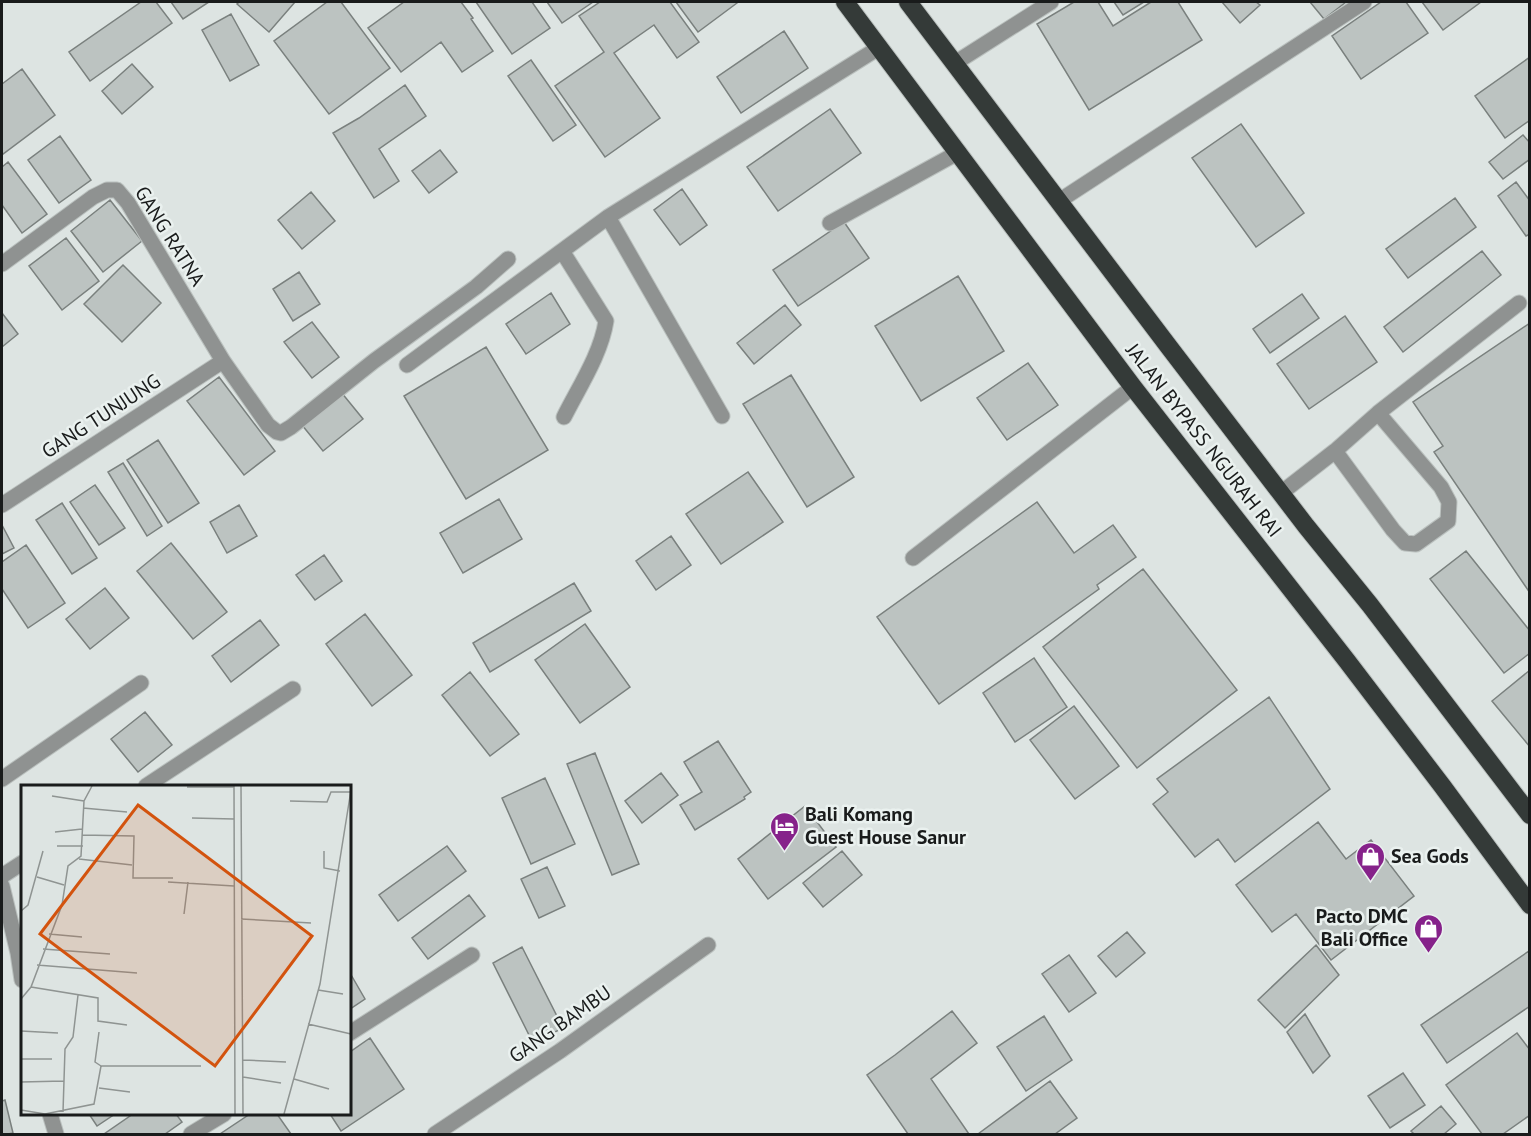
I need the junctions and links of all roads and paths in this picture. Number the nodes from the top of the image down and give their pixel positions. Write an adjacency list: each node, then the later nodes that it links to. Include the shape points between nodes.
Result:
1 (845, 2): 5 (highway, JALAN BYPASS NGURAH RAI)
2 (908, 2): 6 (highway, JALAN BYPASS NGURAH RAI)
3 (1051, 2): 6 (street)
4 (1364, 2): 8 (street)
5 (880, 47): 7 (highway, JALAN BYPASS NGURAH RAI); 9 (street)
6 (955, 63): 8 (highway, JALAN BYPASS NGURAH RAI)
7 (959, 152): 10 (street); 17 (highway, JALAN BYPASS NGURAH RAI)
8 (1059, 201): 22 (highway, JALAN BYPASS NGURAH RAI)
9 (608, 217): 11 (street); 19 (street)
10 (830, 224)
11 (562, 251): 16 (street); 20 (street, via 606,321 598,351)
12 (508, 259): 15 (street, via 281,433 268,425)
13 (2, 264): 15 (street, GANG RATNA, via 93,197 117,190)
14 (1519, 303): 18 (street)
15 (223, 361): 23 (street, GANG TUNJUNG)
16 (407, 365)
17 (1133, 387): 24 (street); 33 (highway, JALAN BYPASS NGURAH RAI, via 1347,661)
18 (1378, 413): 21 (street); 21 (street, via 1442,486 1449,502 1448,521 1416,544 1405,543)
19 (722, 416)
20 (564, 417)
21 (1335, 451): 22 (street)
22 (1281, 493): 29 (highway, JALAN BYPASS NGURAH RAI)
23 (2, 505)
24 (913, 558)
25 (141, 683): 27 (street)
26 (293, 689): 28 (street)
27 (2, 779)
28 (148, 785)
29 (1530, 815)
30 (21, 864): 31 (street)
31 (2, 876)
32 (2, 886): 36 (street)
33 (1530, 905)
34 (708, 945): 42 (street, GANG BAMBU)
35 (472, 955): 37 (street)
36 (21, 973)
37 (351, 1032)
38 (51, 1115): 40 (street)
39 (221, 1115): 41 (street)
40 (56, 1134)
41 (191, 1134)
42 (435, 1134)

